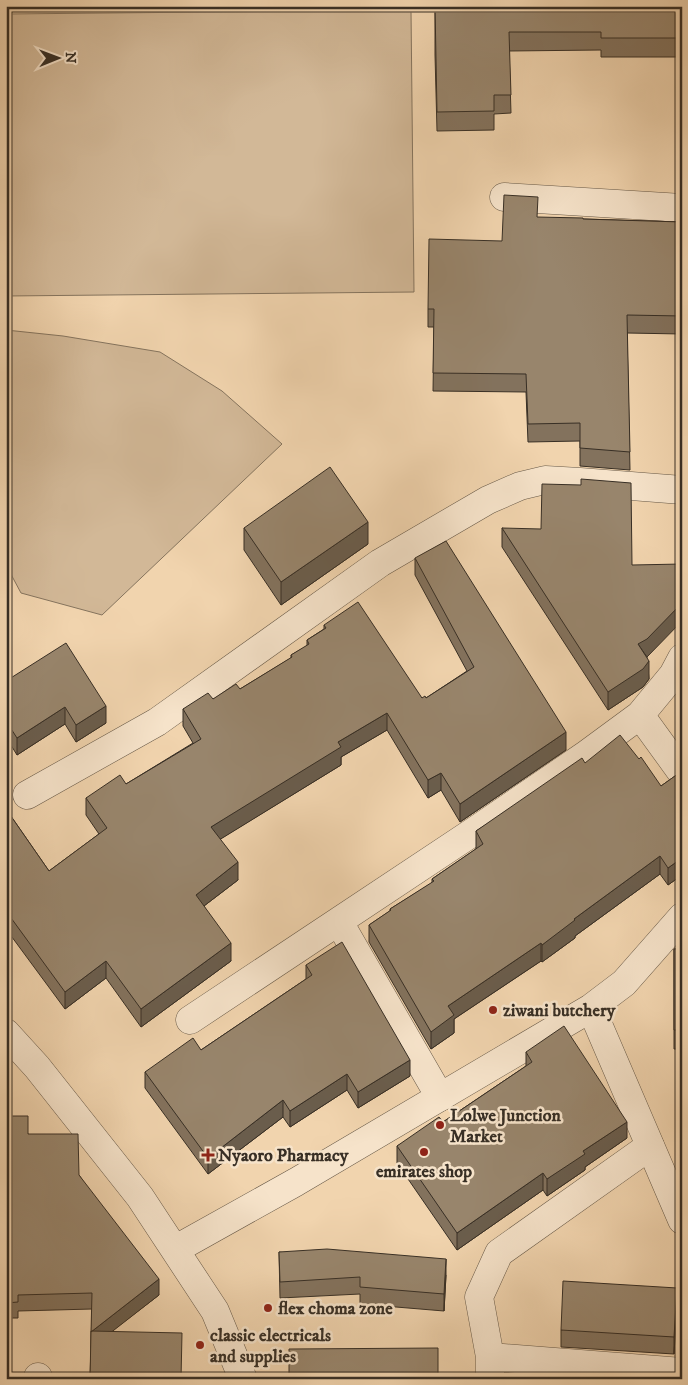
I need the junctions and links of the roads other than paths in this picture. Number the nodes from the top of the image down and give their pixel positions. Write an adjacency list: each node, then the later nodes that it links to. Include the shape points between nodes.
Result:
1 (504, 197): 2 (street)
2 (682, 208)
3 (682, 490): 7 (street, via 545,480 520,486 488,500 380,563 157,722)
4 (682, 658): 5 (street, via 673,675)
5 (640, 714): 6 (street); 9 (street, via 587,754)
6 (682, 774)
7 (27, 796)
8 (682, 917): 10 (street, via 624,983)
9 (339, 922): 11 (street); 13 (street)
10 (591, 1008): 13 (street); 14 (street)
11 (190, 1020)
12 (6, 1033): 16 (street, via 140,1197)
13 (440, 1097): 16 (street)
14 (650, 1146): 15 (street); 17 (street, via 499,1253 479,1297)
15 (682, 1220)
16 (176, 1250): 19 (street, via 215,1311)
17 (490, 1368): 18 (street)
18 (682, 1372)
19 (243, 1379)

